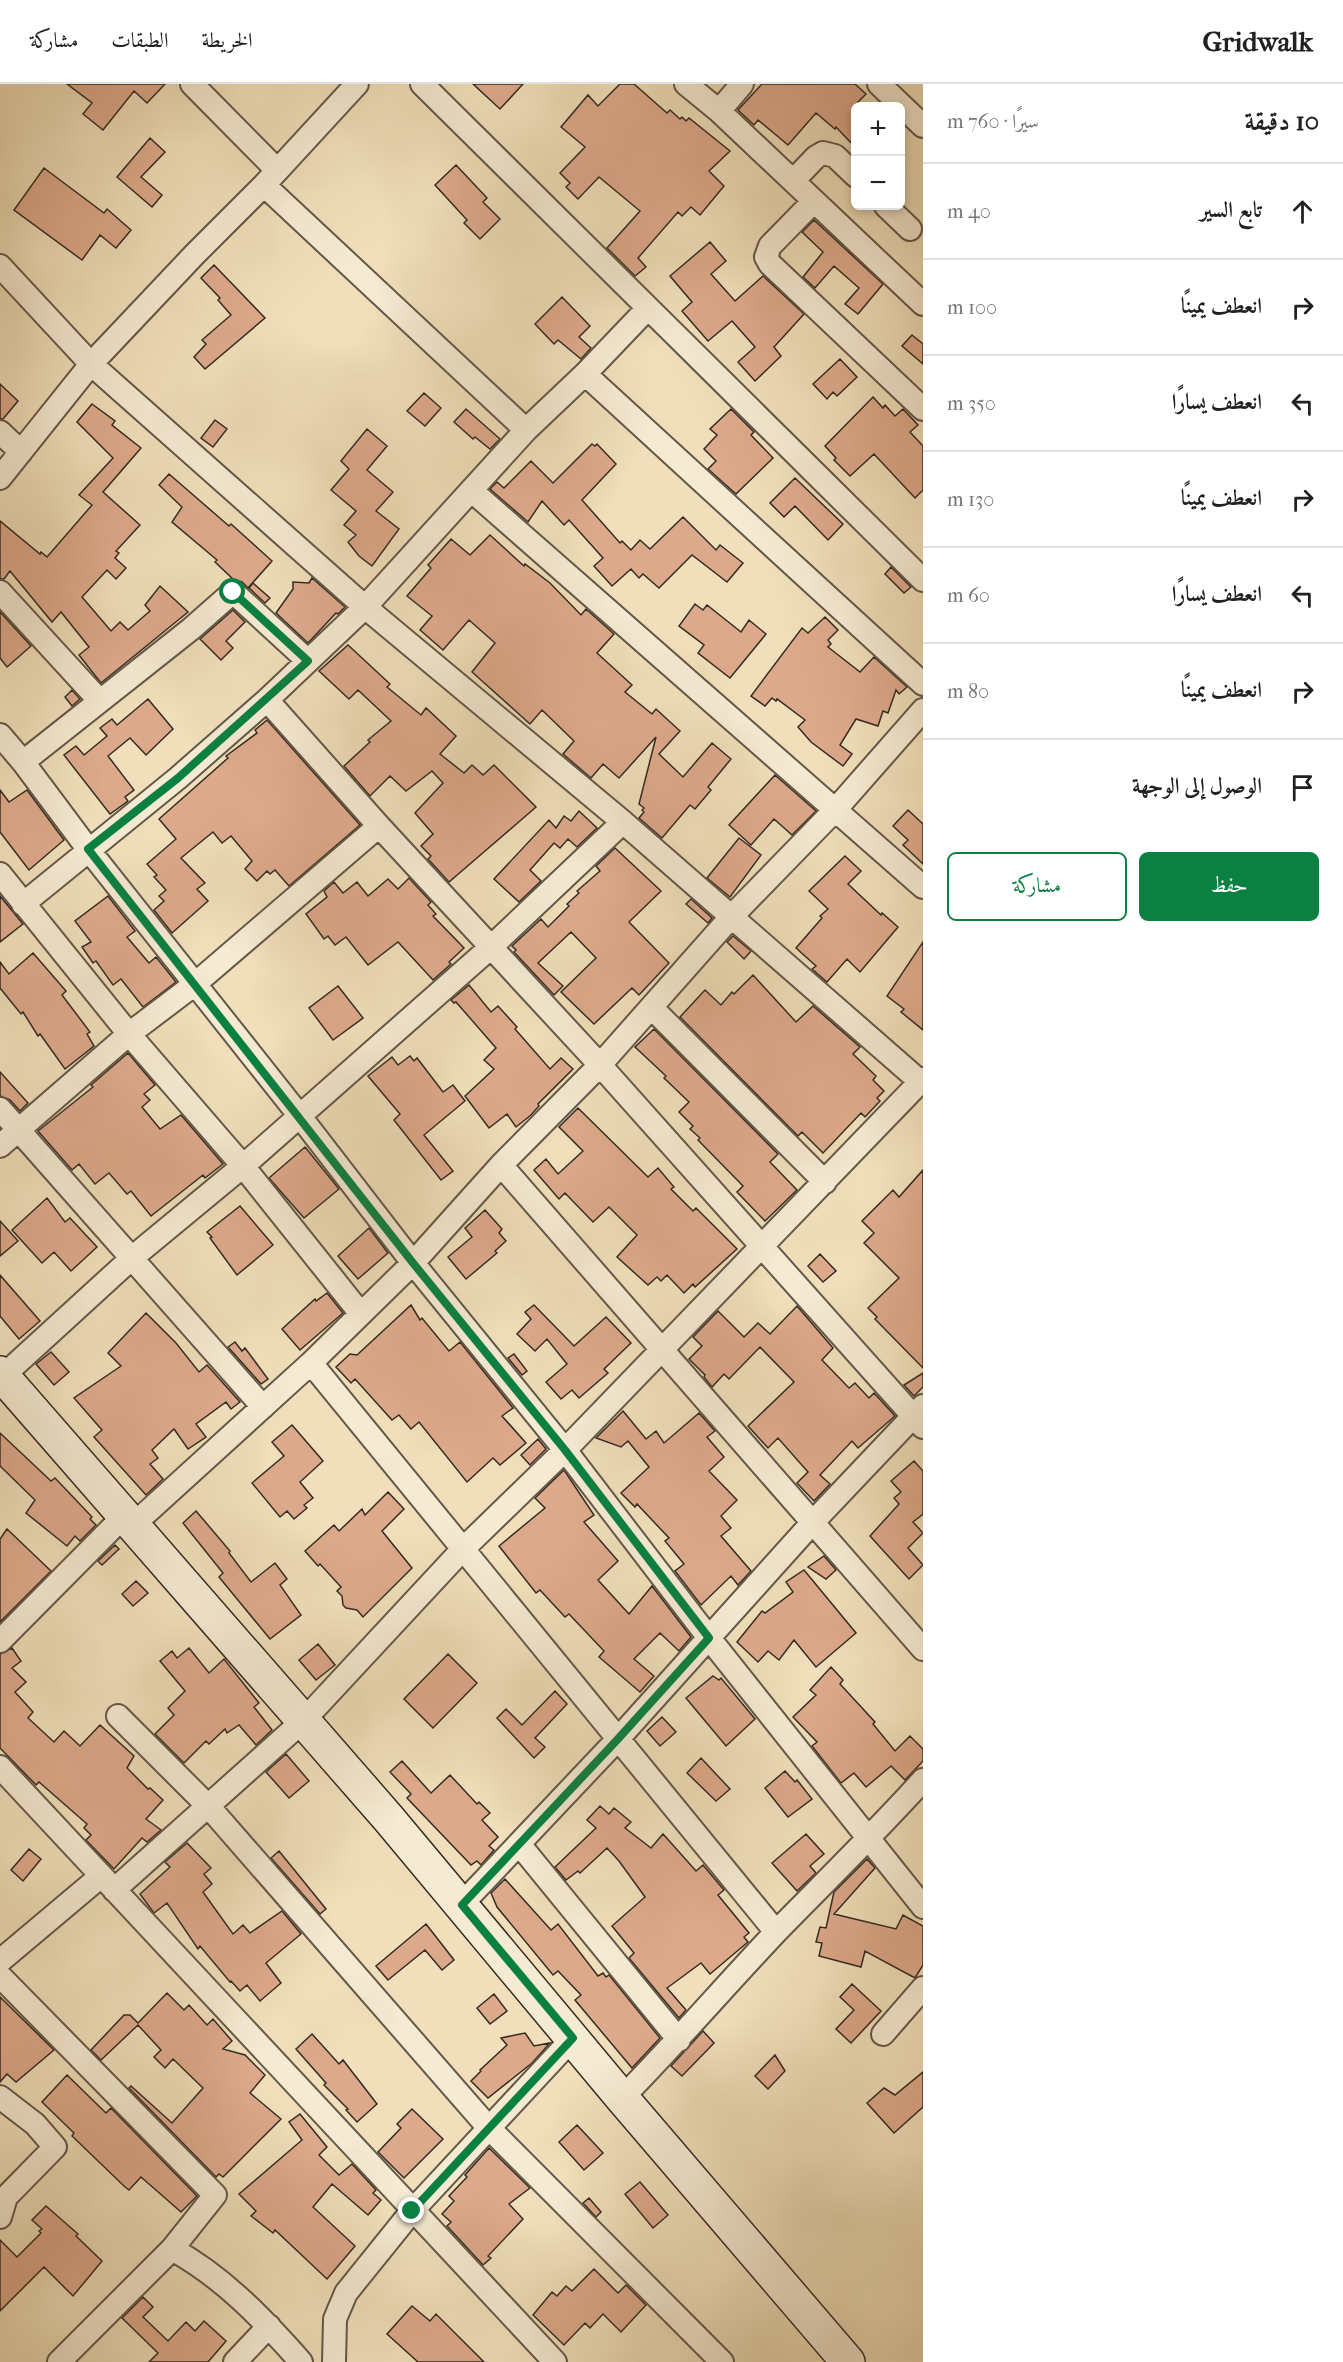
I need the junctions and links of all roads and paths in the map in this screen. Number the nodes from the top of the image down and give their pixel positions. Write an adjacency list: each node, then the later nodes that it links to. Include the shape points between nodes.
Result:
1 (192, 84): 10 (street)
2 (357, 84): 10 (street)
3 (422, 84): 17 (street)
4 (686, 84): 7 (street)
5 (742, 84): 7 (street)
6 (879, 84): 8 (street)
7 (718, 111): 11 (street)
8 (923, 126)
9 (851, 172): 11 (street, via 832,154 823,153)
10 (271, 177): 18 (street); 21 (street)
11 (793, 181): 12 (street)
12 (814, 201): 16 (street); 20 (street, via 770,246 766,257)
13 (890, 210): 14 (street)
14 (910, 229)
15 (0, 266): 18 (street)
16 (923, 304)
17 (648, 308): 19 (street); 26 (street)
18 (92, 364): 23 (street); 28 (street)
19 (585, 374): 21 (street); 30 (street)
20 (923, 409)
21 (526, 430): 25 (street)
22 (0, 432): 23 (street)
23 (21, 452): 24 (street)
24 (0, 478)
25 (472, 491): 28 (street); 36 (street)
26 (923, 580)
27 (0, 592): 31 (street)
28 (365, 607): 29 (street); 37 (street)
29 (308, 661): 31 (street, via 233,592); 32 (street)
30 (923, 684)
31 (99, 700): 35 (street)
32 (267, 700): 38 (street); 39 (street, via 178,778)
33 (923, 710): 36 (street)
34 (0, 735): 35 (street)
35 (23, 762): 39 (street)
36 (836, 808): 41 (street); 43 (street)
37 (622, 822): 43 (street); 44 (street)
38 (379, 826): 44 (street); 45 (street)
39 (88, 849): 42 (street); 45 (street)
40 (0, 874): 42 (street)
41 (923, 887)
42 (23, 904): 47 (street)
43 (731, 917): 46 (street); 49 (street)
44 (490, 948): 48 (street); 51 (street)
45 (195, 984): 47 (street); 51 (street)
46 (652, 1008): 48 (street); 56 (street)
47 (129, 1034): 52 (street); 55 (street)
48 (600, 1065): 54 (street); 57 (street)
49 (922, 1081): 56 (street)
50 (0, 1108): 52 (street)
51 (299, 1115): 55 (street); 59 (street)
52 (18, 1129): 53 (street); 58 (street)
53 (0, 1146)
54 (501, 1165): 59 (street); 61 (street)
55 (243, 1166): 58 (street); 60 (street)
56 (825, 1182): 57 (street)
57 (763, 1247): 61 (street); 65 (street)
58 (133, 1257): 63 (street); 64 (street)
59 (413, 1263): 60 (street); 66 (street)
60 (361, 1314): 62 (street)
61 (662, 1349): 66 (street); 68 (street)
62 (311, 1363): 64 (street); 69 (street)
63 (1, 1375): 67 (street)
64 (263, 1407): 67 (street)
65 (920, 1416): 68 (street)
66 (565, 1450): 69 (street); 70 (street)
67 (129, 1520): 71 (street); 74 (street)
68 (813, 1522): 70 (street); 72 (street)
69 (462, 1550): 74 (street); 75 (street)
70 (709, 1638): 75 (street); 79 (street)
71 (0, 1641)
72 (923, 1649)
73 (118, 1716): 78 (street)
74 (304, 1720): 78 (street); 82 (street)
75 (617, 1740): 80 (street); 84 (street)
76 (0, 1767): 81 (street)
77 (923, 1780): 79 (street)
78 (209, 1807): 81 (street); 93 (street)
79 (869, 1838): 83 (street); 84 (street)
80 (519, 1844): 82 (street); 90 (street)
81 (108, 1883): 85 (street); 94 (street)
82 (462, 1905): 89 (street)
83 (923, 1907)
84 (776, 1932): 90 (street)
85 (0, 1961)
86 (0, 1976): 96 (street, via 215,2195)
87 (923, 1988): 88 (street)
88 (884, 2034)
89 (573, 2038): 92 (street); 93 (street)
90 (679, 2040): 92 (street)
91 (0, 2097): 95 (street, via 34,2124 54,2147 6,2197)
92 (622, 2098): 104 (street)
93 (488, 2127): 94 (street); 103 (street)
94 (412, 2211): 101 (street, via 346,2293 335,2319); 102 (street)
95 (0, 2217)
96 (172, 2249): 97 (street, via 220,2280); 98 (street)
97 (269, 2326): 99 (street); 100 (street)
98 (59, 2362)
99 (235, 2362)
100 (301, 2362)
101 (334, 2362)
102 (555, 2362)
103 (722, 2362)
104 (848, 2362)

